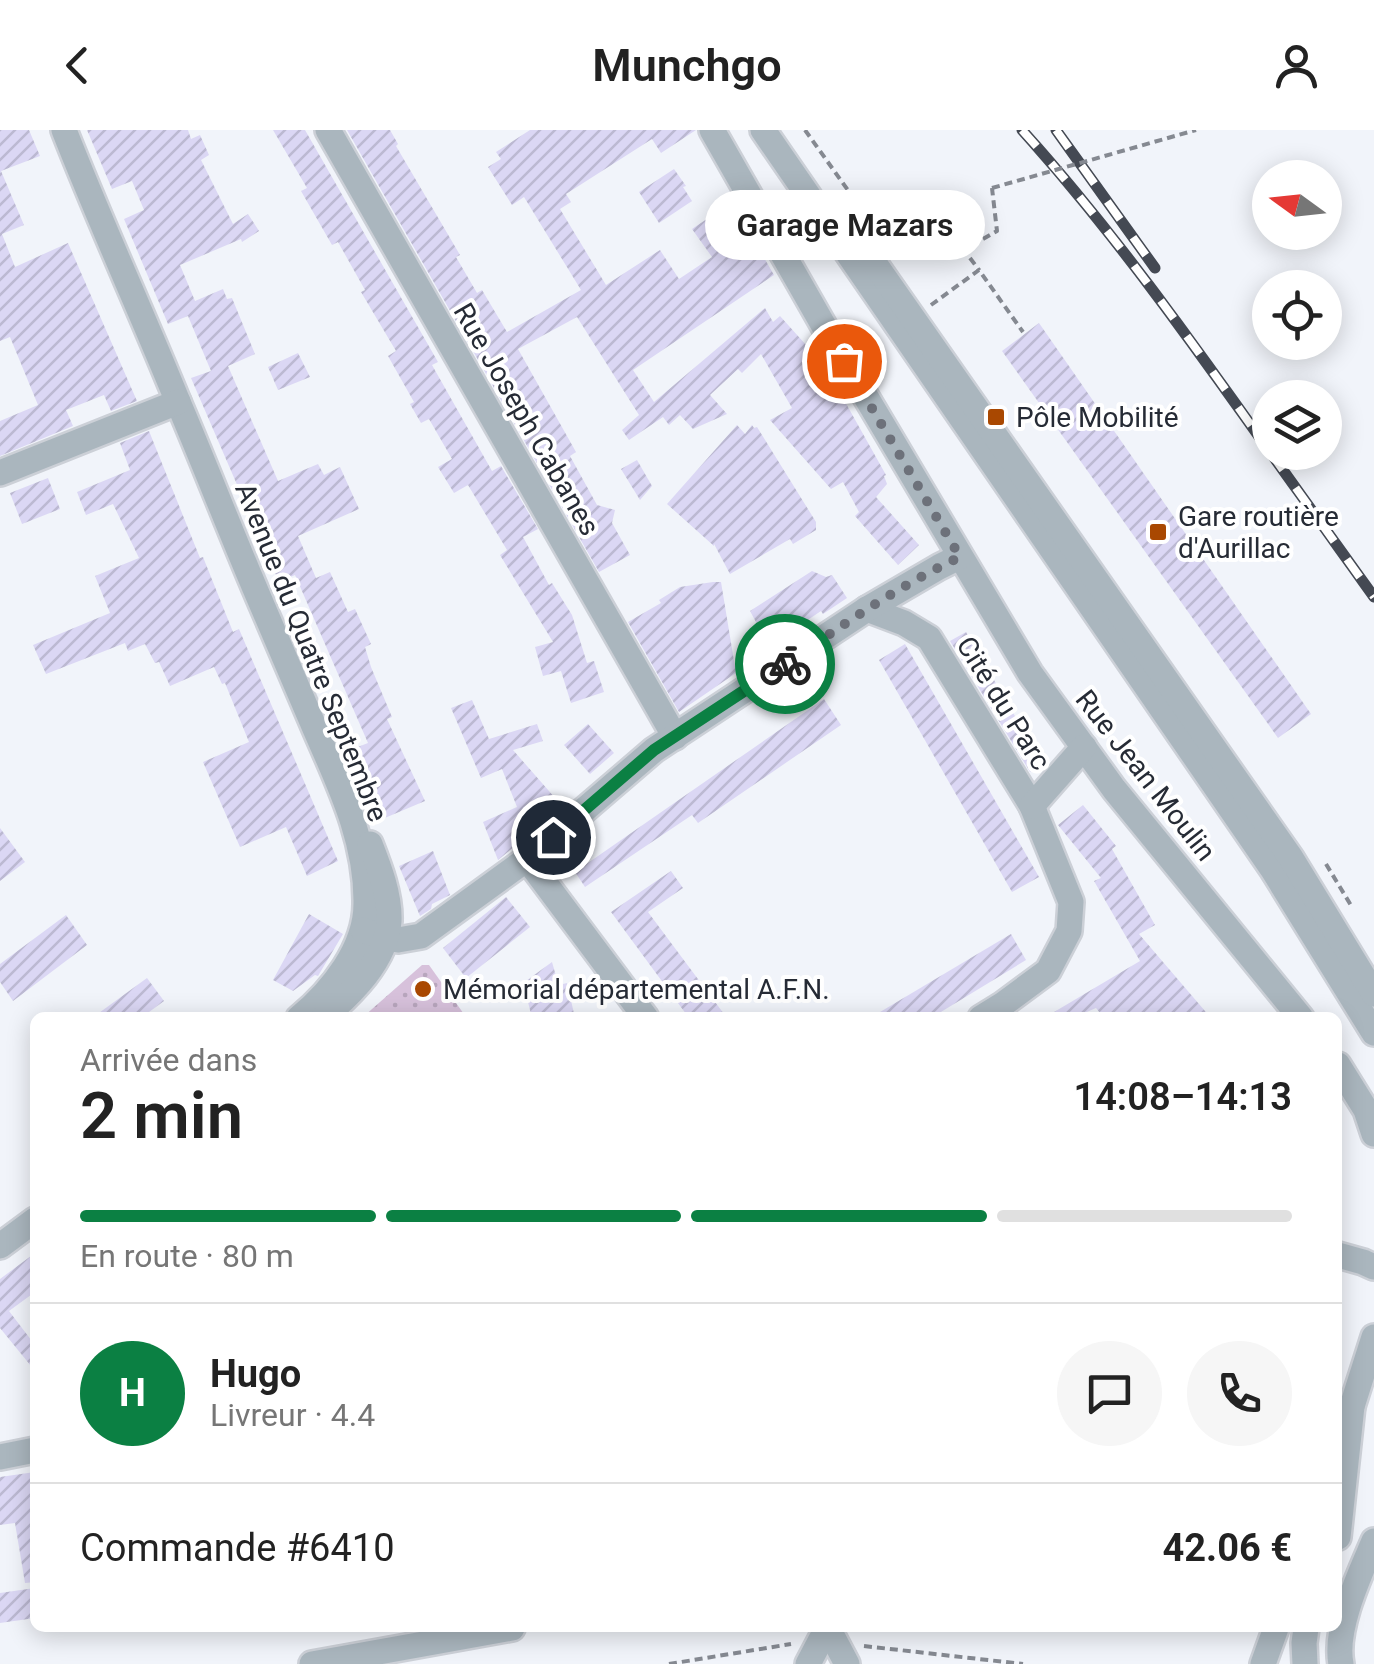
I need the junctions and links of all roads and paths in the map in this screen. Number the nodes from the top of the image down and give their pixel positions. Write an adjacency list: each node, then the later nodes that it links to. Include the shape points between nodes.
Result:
1 (64, 130): 12 (street, Avenue du Quatre Septembre)
2 (328, 130): 16 (street, Rue Joseph Cabanes)
3 (712, 130): 14 (street, Rue Jean Moulin)
4 (763, 130): 28 (street, via 1273,870)
5 (780, 130): 22 (street, via 1282,844)
6 (1196, 130): 7 (path, bridge, via 992,188 997,231)
7 (983, 239)
8 (970, 258): 9 (path)
9 (979, 270): 10 (path); 11 (path)
10 (930, 305)
11 (1023, 332)
12 (178, 402): 13 (street); 20 (street, Avenue du Quatre Septembre, via 352,816)
13 (0, 473)
14 (960, 557): 15 (street); 17 (street, Rue Jean Moulin)
15 (867, 609): 16 (street); 18 (street, Cité du Parc, via 929,638)
16 (675, 738): 19 (street)
17 (1084, 748): 18 (street, Cité du Parc); 27 (street, Rue Jean Moulin)
18 (1032, 806): 26 (street, Cité du Parc, via 1071,902 1069,931 1048,971)
19 (528, 859): 21 (street); 25 (street)
20 (374, 934): 21 (street); 23 (street); 24 (street, via 377,956)
21 (421, 936): 24 (street)
22 (1374, 994)
23 (305, 1012)
24 (330, 1012)
25 (642, 1012)
26 (992, 1012)
27 (1296, 1012)
28 (1374, 1033)
29 (1342, 1071): 30 (street)
30 (1374, 1134)
31 (30, 1224): 32 (street)
32 (0, 1246)
33 (1342, 1257): 34 (street)
34 (1374, 1267)
35 (1374, 1336): 36 (street)
36 (1352, 1406): 37 (street); 40 (street)
37 (1342, 1438)
38 (30, 1451): 39 (street)
39 (0, 1457)
40 (1342, 1500)
41 (1374, 1541): 42 (street)
42 (1342, 1628)
43 (490, 1632): 51 (street)
44 (824, 1632): 49 (street)
45 (832, 1632): 50 (street)
46 (1275, 1632): 54 (street)
47 (1305, 1632): 55 (street)
48 (1342, 1632): 56 (street)
49 (805, 1653): 52 (path)
50 (852, 1654): 53 (path, via 887,1650)
51 (312, 1664)
52 (669, 1664)
53 (1023, 1664)
54 (1264, 1664)
55 (1305, 1664)
56 (1341, 1664)

